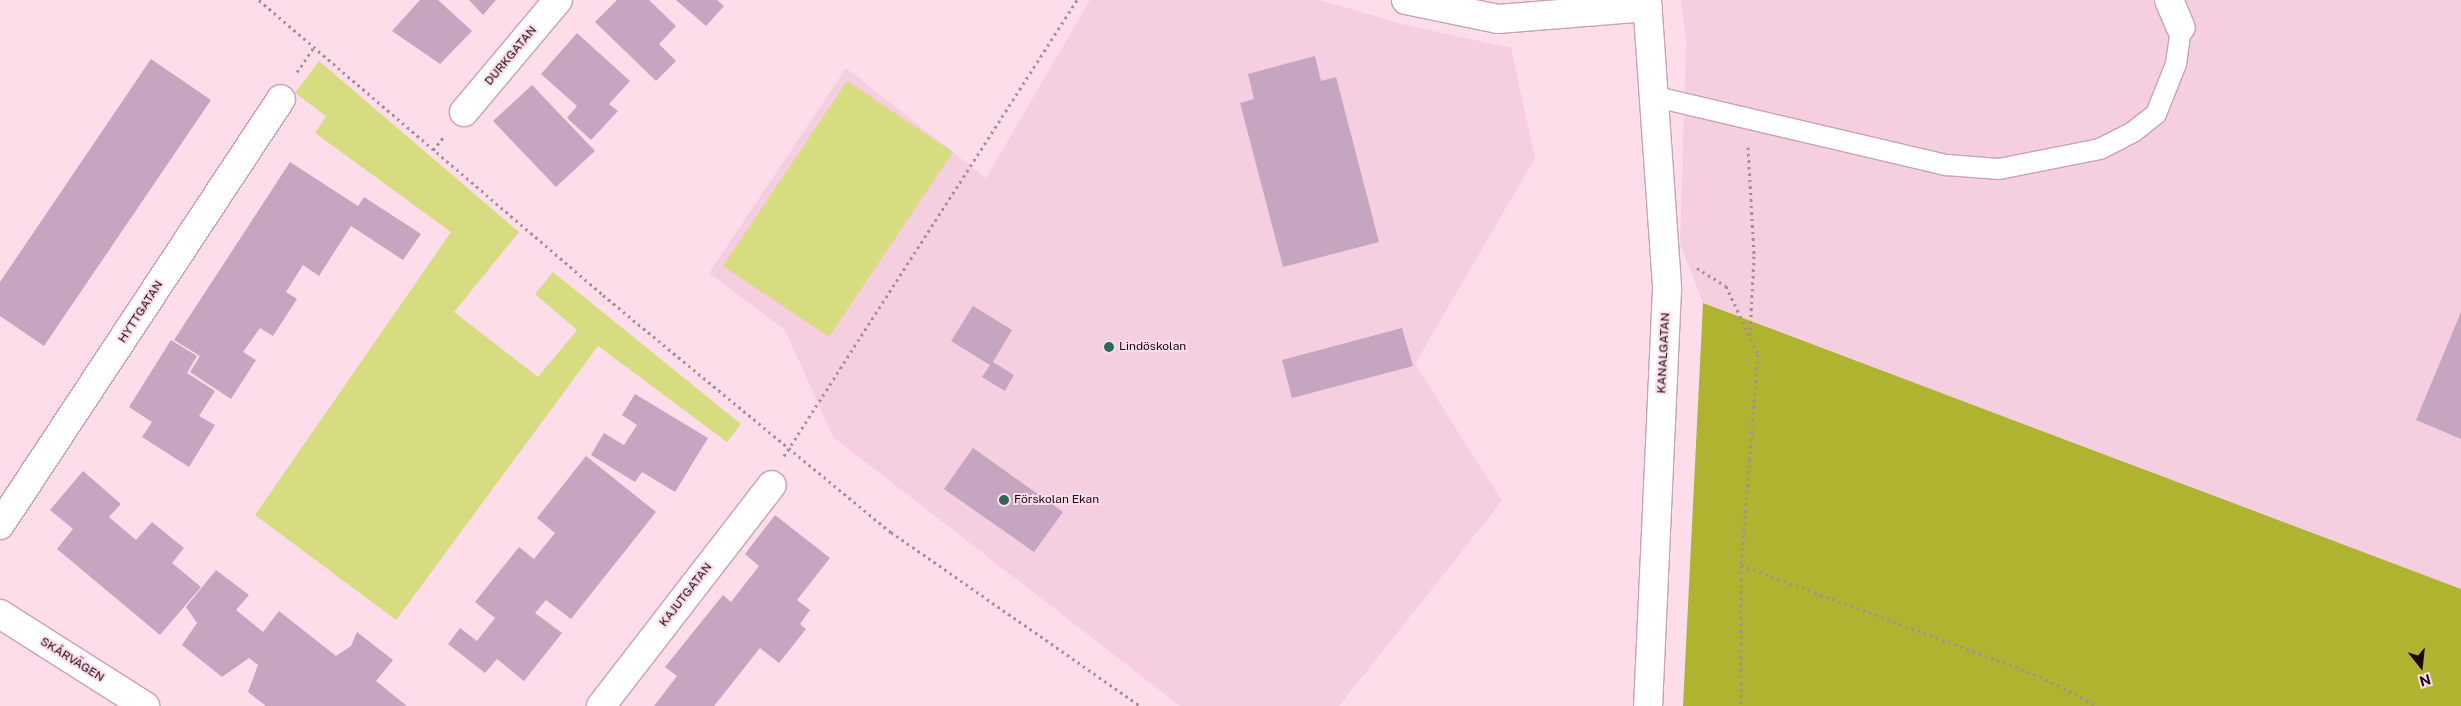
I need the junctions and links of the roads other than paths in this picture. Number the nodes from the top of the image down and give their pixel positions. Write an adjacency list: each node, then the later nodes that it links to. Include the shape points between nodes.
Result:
1 (558, 0): 8 (street, DURKGATAN)
2 (1406, 0): 4 (street, via 1498,19)
3 (2170, 0): 5 (street)
4 (1647, 4): 6 (street, KANALGATAN)
5 (2181, 28): 6 (lane, via 2176,64 2156,114 2134,132 2100,148 1998,169 1947,165)
6 (1652, 96): 14 (street, KANALGATAN, via 1667,289)
7 (281, 99): 10 (street, HYTTGATAN)
8 (464, 112)
9 (772, 485): 13 (street, KAJUTGATAN)
10 (0, 526)
11 (0, 614): 12 (street, SKÅRVÄGEN)
12 (145, 706)
13 (602, 706)
14 (1648, 706)

